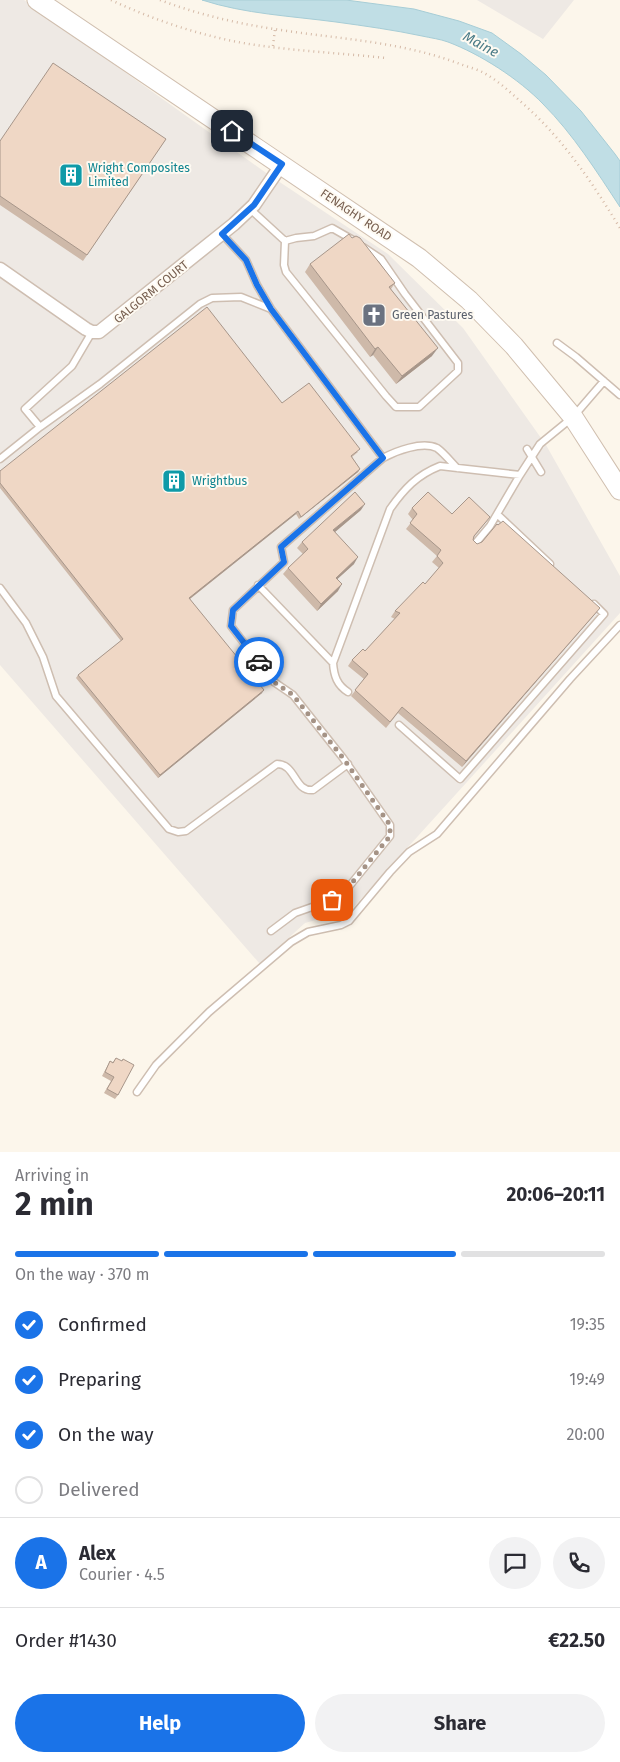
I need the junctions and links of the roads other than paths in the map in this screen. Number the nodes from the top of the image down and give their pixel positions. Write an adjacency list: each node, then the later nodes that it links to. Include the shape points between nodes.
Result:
1 (37, 0): 2 (street, FENAGHY ROAD)
2 (282, 164): 3 (street, GALGORM COURT); 12 (street, FENAGHY ROAD, via 419,258 469,300 514,346)
3 (250, 209): 4 (street, GALGORM COURT); 5 (lane)
4 (222, 234): 7 (lane, via 246,260); 8 (street, GALGORM COURT, via 103,331)
5 (285, 241): 5 (lane, via 286,272 396,407 419,407 458,371 460,367 456,358 371,252 332,228 314,236)
6 (0, 269): 8 (street)
7 (271, 309): 13 (lane, via 241,297 212,298 200,304); 16 (lane)
8 (92, 332): 13 (lane, via 72,366 25,409)
9 (557, 343): 10 (lane)
10 (604, 381): 11 (lane); 12 (lane)
11 (620, 395)
12 (573, 417): 15 (lane, via 540,444); 21 (street, FENAGHY ROAD)
13 (40, 427): 17 (lane)
14 (526, 449): 15 (lane)
15 (531, 457): 19 (lane); 20 (lane)
16 (383, 458): 18 (lane, via 402,449 422,446 436,448); 25 (lane, via 281,547 284,562)
17 (0, 460)
18 (457, 468): 20 (lane); 29 (lane, via 440,466 428,471 402,492 390,509)
19 (541, 472)
20 (520, 475): 22 (lane)
21 (620, 490)
22 (498, 515): 23 (lane); 24 (lane)
23 (474, 545)
24 (554, 568)
25 (258, 585): 29 (lane); 32 (lane, via 233,610 231,626 274,682 293,695)
26 (0, 588): 32 (lane, via 26,623 43,657 56,696 169,829 186,831 278,764 289,768 301,787 313,790)
27 (590, 601): 31 (lane, via 604,614 460,779)
28 (620, 625): 34 (lane, via 437,834 408,852 349,921 308,932 291,942 196,1024 156,1064)
29 (334, 663): 30 (lane, via 334,675)
30 (348, 692)
31 (399, 725)
32 (348, 764): 33 (lane, via 390,825 390,836 347,889 332,900 295,913)
33 (271, 931)
34 (137, 1092)

